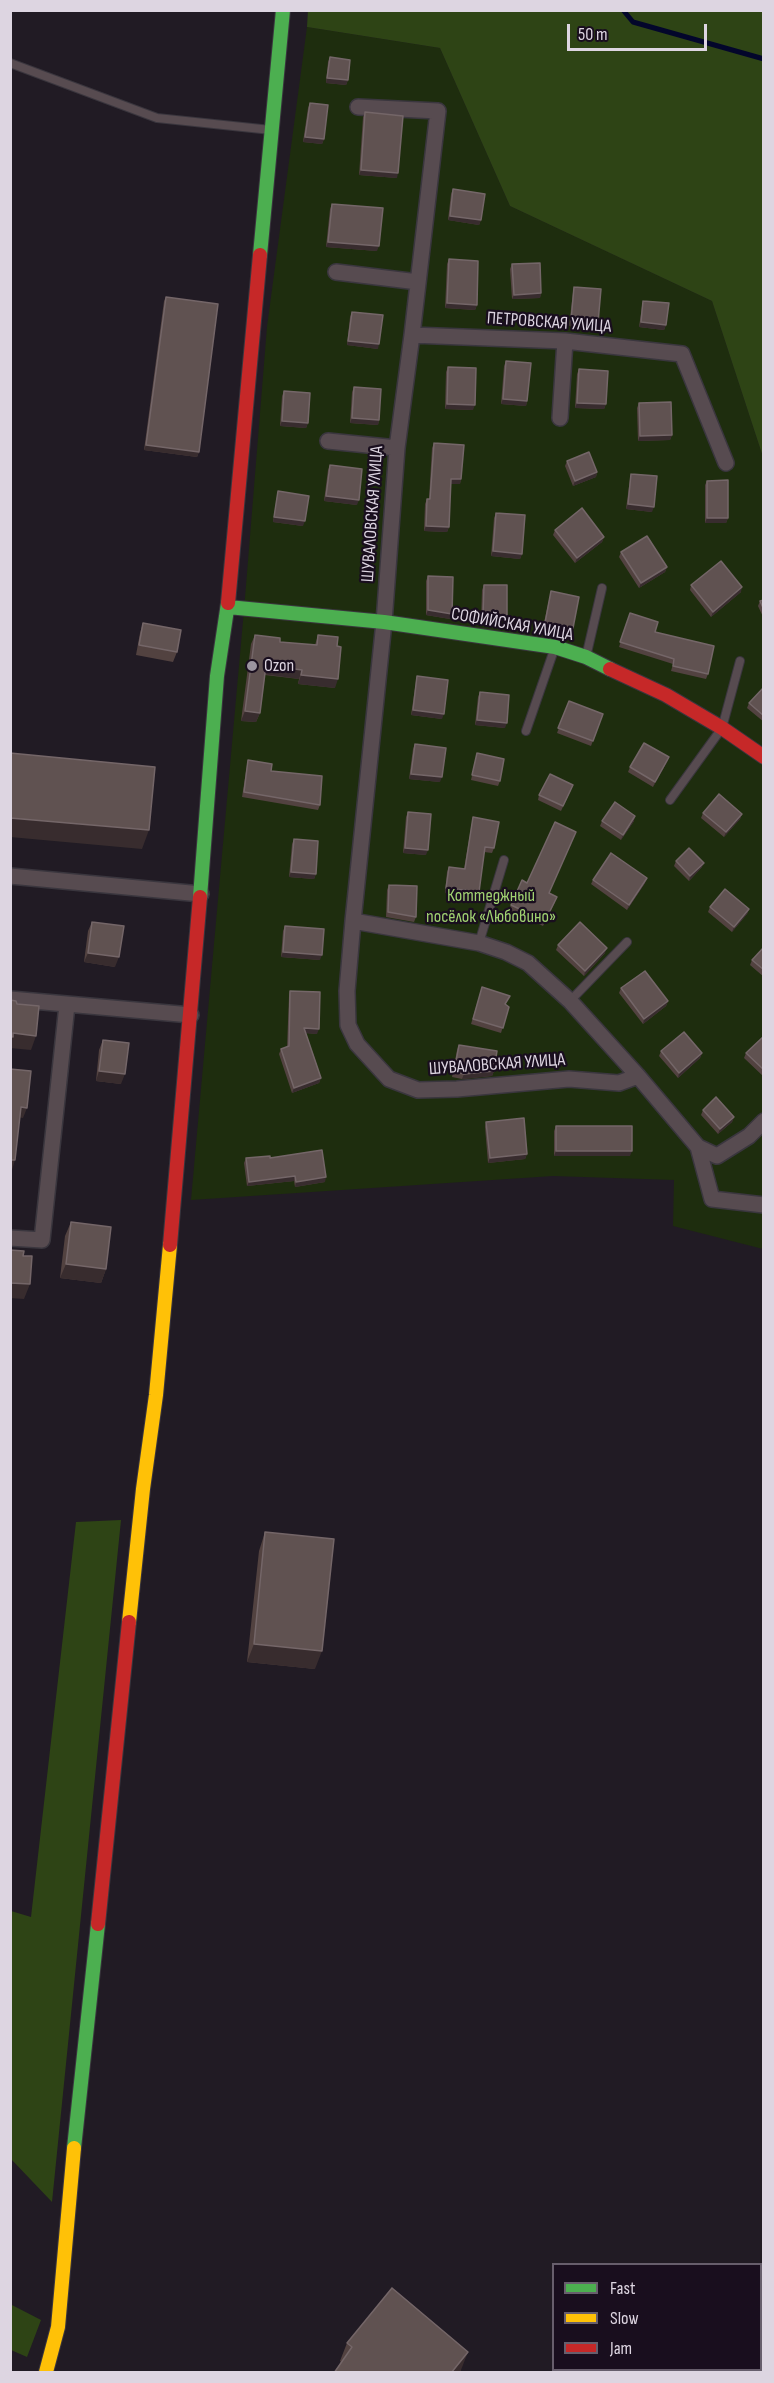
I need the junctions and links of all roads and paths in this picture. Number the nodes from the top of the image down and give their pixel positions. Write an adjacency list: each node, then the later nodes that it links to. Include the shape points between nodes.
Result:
1 (283, 10): 4 (street)
2 (10, 63): 4 (lane, via 157,118)
3 (358, 107): 6 (street, ШУВАЛОВСКАЯ УЛИЦА, via 438,111)
4 (272, 130): 14 (street)
5 (336, 272): 6 (street)
6 (418, 282): 7 (street, ШУВАЛОВСКАЯ УЛИЦА)
7 (412, 335): 8 (street, ПЕТРОВСКАЯ УЛИЦА); 11 (street, ШУВАЛОВСКАЯ УЛИЦА)
8 (565, 341): 9 (street); 12 (street, ПЕТРОВСКАЯ УЛИЦА, via 682,354)
9 (561, 418)
10 (327, 441): 11 (street)
11 (397, 448): 15 (street, ШУВАЛОВСКАЯ УЛИЦА)
12 (726, 463)
13 (602, 588): 17 (lane)
14 (228, 607): 15 (street, СОФИЙСКАЯ УЛИЦА); 25 (street, via 217,676)
15 (384, 622): 16 (street, СОФИЙСКАЯ УЛИЦА); 26 (street, ШУВАЛОВСКАЯ УЛИЦА)
16 (555, 647): 17 (street, СОФИЙСКАЯ УЛИЦА); 20 (lane)
17 (586, 657): 19 (street, СОФИЙСКАЯ УЛИЦА)
18 (740, 661): 19 (lane)
19 (722, 728): 21 (street, СОФИЙСКАЯ УЛИЦА); 22 (lane)
20 (526, 731)
21 (764, 757)
22 (670, 800)
23 (504, 860): 28 (lane)
24 (10, 876): 25 (street)
25 (201, 894): 32 (street)
26 (352, 921): 28 (street); 33 (street, ШУВАЛОВСКАЯ УЛИЦА, via 348,1024 357,1044 389,1079 418,1090 569,1079 619,1083)
27 (627, 942): 30 (lane)
28 (479, 943): 30 (street, via 528,963)
29 (10, 999): 31 (street)
30 (570, 1001): 33 (street)
31 (67, 1005): 32 (street); 37 (street, via 42,1240)
32 (191, 1015): 38 (street, via 156,1395 136,1548 58,2327)
33 (638, 1076): 35 (street)
34 (764, 1121): 35 (street, via 749,1136 717,1156)
35 (698, 1147): 36 (street, via 712,1199)
36 (764, 1204)
37 (10, 1238)
38 (46, 2373)

